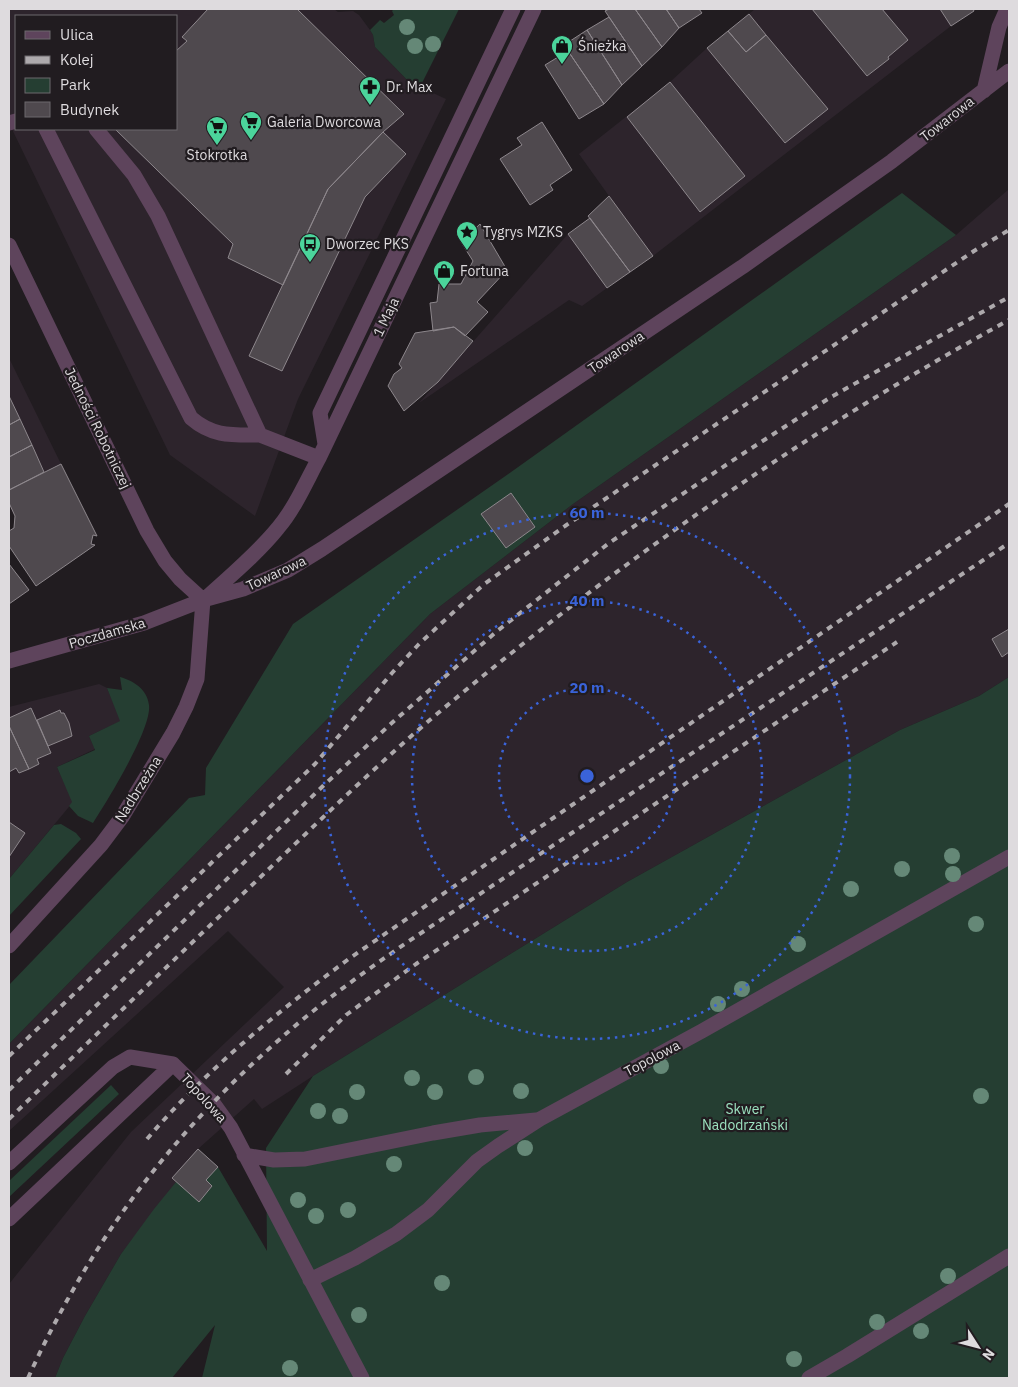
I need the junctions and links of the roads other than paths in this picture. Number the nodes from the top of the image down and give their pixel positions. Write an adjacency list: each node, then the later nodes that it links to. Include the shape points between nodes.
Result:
1 (513, 9): 10 (street, via 320,413)
2 (534, 9): 10 (street, 1 Maja)
3 (1007, 9): 5 (street, via 999,27)
4 (1009, 71): 5 (street, Towarowa)
5 (984, 91): 12 (street, Towarowa, via 742,267 322,549 288,570 243,589)
6 (47, 130): 9 (street, via 191,418 202,428 213,432)
7 (97, 130): 9 (street, via 134,175 158,216)
8 (9, 245): 12 (street, Jedności Robotniczej, via 147,530 165,561)
9 (260, 435): 11 (street)
10 (325, 444): 11 (street, 1 Maja)
11 (318, 458): 12 (street, 1 Maja, via 277,529)
12 (203, 600): 13 (street, Poczdamska, via 144,623); 15 (street, Nadbrzeżna, via 197,679 174,733 102,845)
13 (9, 661)
14 (1009, 857): 17 (street, Topolowa)
15 (9, 946)
16 (173, 1064): 18 (street, Topolowa, via 213,1103 231,1128); 19 (street, via 130,1057 113,1067); 20 (street, Topolowa)
17 (540, 1119): 18 (street, via 433,1133 305,1160 274,1160); 22 (street, Topolowa, via 477,1161 428,1210 396,1234)
18 (244, 1155): 22 (street, Topolowa)
19 (9, 1163)
20 (9, 1219)
21 (1009, 1256): 24 (street)
22 (310, 1280): 23 (street, Topolowa)
23 (362, 1378)
24 (809, 1378)

